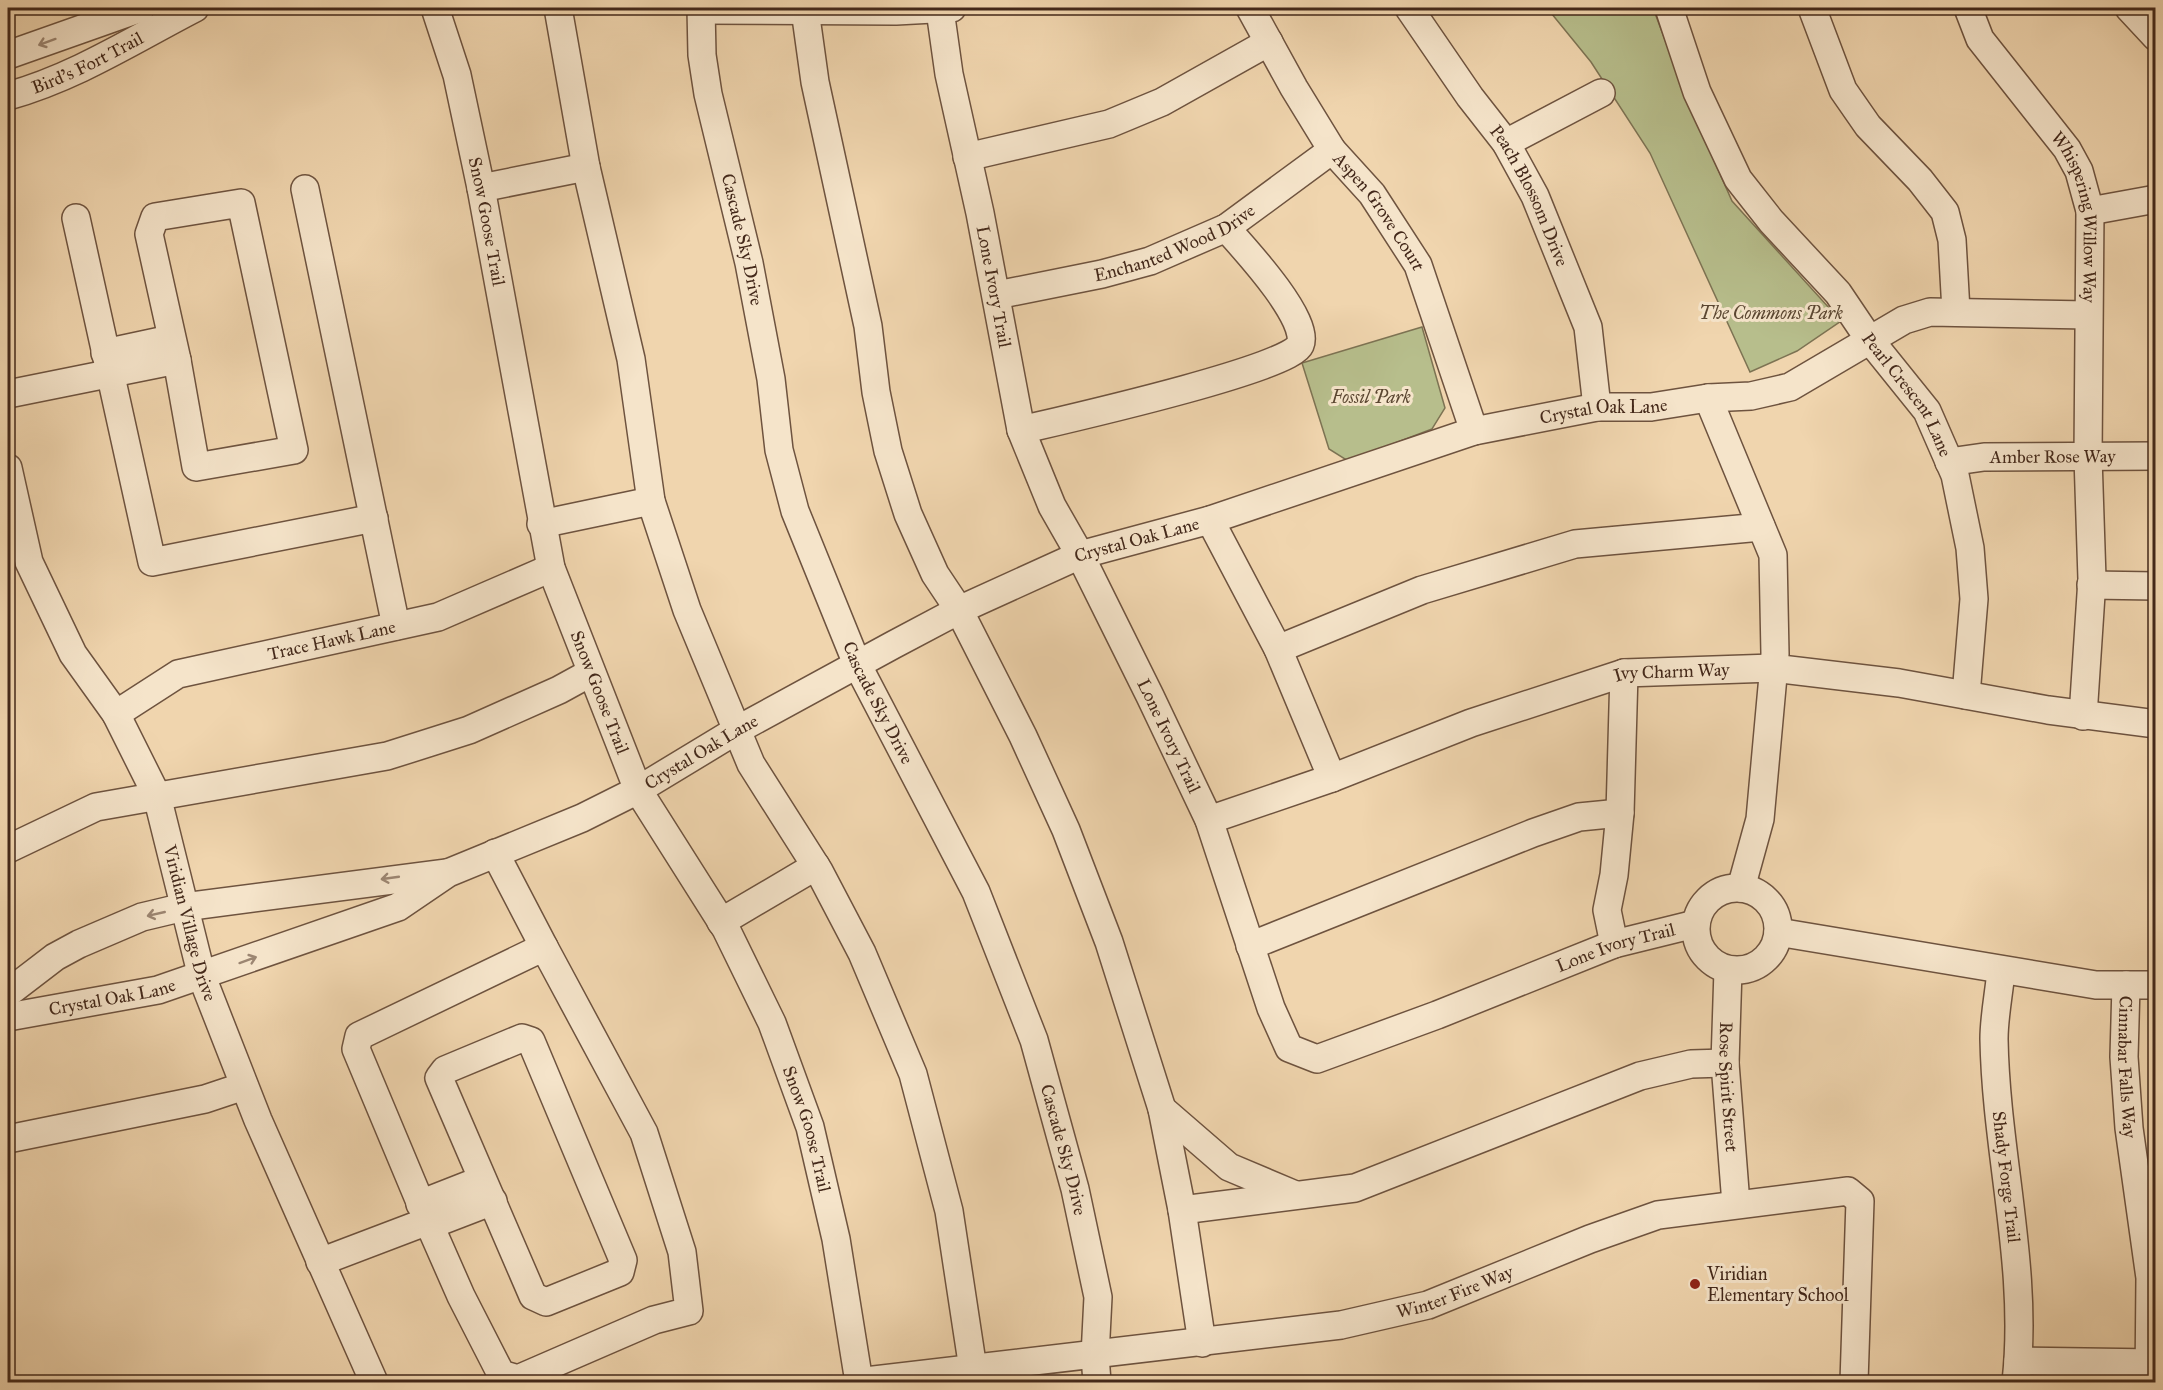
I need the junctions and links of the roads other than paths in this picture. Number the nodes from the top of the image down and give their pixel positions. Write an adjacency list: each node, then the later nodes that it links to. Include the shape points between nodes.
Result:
1 (141, 8): 14 (street, Bird's Fort Trail)
2 (195, 8): 19 (street, Bird's Fort Trail, via 98,62 42,87)
3 (435, 8): 24 (street, Snow Goose Trail, via 457,75)
4 (558, 8): 23 (street)
5 (1250, 8): 16 (street, Aspen Grove Court)
6 (1409, 8): 20 (street, Peach Blossom Drive)
7 (1669, 8): 33 (street, Pearl Crescent Lane, via 1697,92 1738,179 1838,293)
8 (1812, 8): 31 (street, via 1843,90 1868,126 1945,212 1952,240)
9 (1968, 8): 27 (street, Whispering Willow Way, via 1980,39 2067,149 2079,171)
10 (2129, 8): 15 (street)
11 (701, 9): 13 (street); 57 (street, Cascade Sky Drive, via 708,94 749,263 771,379 779,450 795,511)
12 (946, 9): 13 (street); 22 (street, Lone Ivory Trail, via 948,65)
13 (804, 10): 54 (street, via 815,82 868,326 888,451 908,514 935,574)
14 (80, 18): 17 (street, Bird's Fort Trail, one-way to 17)
15 (2156, 37)
16 (1269, 42): 21 (street, Aspen Grove Court); 22 (street, via 1162,102 1109,124)
17 (8, 55)
18 (1601, 93): 20 (street)
19 (8, 96)
20 (1506, 142): 38 (street, Peach Blossom Drive, via 1535,196 1588,327)
21 (1332, 150): 29 (street, Enchanted Wood Drive); 40 (street, Aspen Grove Court, via 1372,194 1418,265)
22 (968, 157): 30 (street, Lone Ivory Trail)
23 (586, 166): 24 (street); 45 (street, via 631,359)
24 (481, 188): 48 (street, Snow Goose Trail)
25 (305, 189): 46 (street)
26 (2156, 199): 27 (street)
27 (2090, 211): 32 (street, Whispering Willow Way)
28 (76, 218): 35 (street)
29 (1226, 228): 30 (street, Enchanted Wood Drive, via 1150,261); 39 (street, via 1267,274 1287,304 1301,337 1293,354 1152,398)
30 (997, 295): 39 (street, Lone Ivory Trail)
31 (1956, 312): 32 (street, Crystal Oak Lane); 33 (street, Crystal Oak Lane, via 1930,312 1904,320)
32 (2088, 315): 42 (street, Whispering Willow Way)
33 (1869, 339): 37 (street, Crystal Oak Lane, via 1790,387 1751,396); 43 (street, Pearl Crescent Lane, via 1927,411)
34 (169, 350): 34 (street, via 149,234 155,217 241,203 294,450 196,467); 35 (street)
35 (108, 362): 36 (street); 46 (street, via 152,562)
36 (8, 394)
37 (1708, 399): 38 (street, Crystal Oak Lane, via 1650,407); 49 (street)
38 (1597, 407): 40 (street, Crystal Oak Lane)
39 (1022, 430): 50 (street, Lone Ivory Trail, via 1052,506)
40 (1474, 431): 47 (street, Crystal Oak Lane)
41 (2156, 456): 42 (street, Amber Rose Way)
42 (2088, 457): 43 (street, Amber Rose Way, via 1984,457); 52 (street, Whispering Willow Way)
43 (1949, 462): 61 (street, Pearl Crescent Lane, via 1970,548 1974,599)
44 (8, 468): 62 (street, Viridian Village Drive, via 29,562 73,654)
45 (651, 501): 48 (street); 65 (street, via 687,610)
46 (374, 518): 55 (street)
47 (1210, 520): 50 (street, Crystal Oak Lane); 56 (street)
48 (541, 524): 51 (street, Snow Goose Trail)
49 (1761, 527): 56 (street, via 1575,544 1422,590); 58 (street, via 1773,555)
50 (1080, 555): 54 (street, Crystal Oak Lane); 70 (street, Lone Ivory Trail)
51 (551, 568): 55 (street, Trace Hawk Lane, via 438,617); 59 (street, Snow Goose Trail)
52 (2091, 585): 53 (street); 63 (street, Whispering Willow Way)
53 (2156, 586)
54 (959, 610): 57 (street, Crystal Oak Lane); 92 (street, via 1066,830 1109,942)
55 (396, 626): 62 (street, Trace Hawk Lane, via 178,674)
56 (1278, 649): 66 (street)
57 (857, 664): 65 (street, Crystal Oak Lane); 102 (street, Cascade Sky Drive, via 976,892 1034,1040 1075,1189 1098,1297)
58 (1773, 668): 60 (street, Ivy Charm Way); 61 (street, Ivy Charm Way); 75 (street, via 1760,819)
59 (590, 673): 67 (street, Snow Goose Trail); 68 (street, via 469,730 387,756)
60 (1624, 673): 66 (street, Ivy Charm Way, via 1471,723); 69 (street)
61 (1966, 695): 63 (street, Ivy Charm Way)
62 (116, 714): 68 (street, Viridian Village Drive)
63 (2083, 716): 64 (street, Ivy Charm Way)
64 (2156, 724)
65 (737, 730): 67 (street, Crystal Oak Lane); 73 (street, via 751,764)
66 (1332, 778): 70 (street, Ivy Charm Way)
67 (638, 790): 72 (street, Crystal Oak Lane, via 582,818); 77 (street, Snow Goose Trail)
68 (157, 796): 71 (street, via 96,807); 76 (street, Viridian Village Drive)
69 (1620, 813): 80 (street, via 1607,910); 81 (street, via 1579,817 1533,833)
70 (1209, 820): 81 (street, Lone Ivory Trail)
71 (8, 849)
72 (495, 853): 74 (street, Crystal Oak Lane); 82 (street)
73 (816, 866): 77 (street); 105 (street, via 862,953 913,1074)
74 (448, 873): 76 (street, Crystal Oak Lane, one-way to 76); 85 (street, Crystal Oak Lane, one-way to 74, via 398,907)
75 (1741, 888): 78 (street, via 1728,888 1706,901); 79 (street, via 1756,892 1769,902)
76 (184, 907): 85 (street, Viridian Village Drive); 88 (street, Crystal Oak Lane, one-way to 88, via 122,925 79,944)
77 (722, 922): 106 (street, Snow Goose Trail, via 772,1023 810,1127 836,1239)
78 (1695, 924): 80 (street, Lone Ivory Trail); 83 (street, via 1696,939 1703,953)
79 (1778, 932): 83 (street, via 1775,945 1756,966); 84 (street)
80 (1614, 944): 81 (street, Lone Ivory Trail, via 1317,1059 1289,1048)
81 (1250, 946)
82 (544, 947): 99 (street, via 359,1036 356,1049); 99 (street, via 644,1133 682,1252 689,1311 654,1320 518,1378 501,1374)
83 (1728, 970): 90 (street, Rose Spirit Street)
84 (2001, 971): 86 (street, via 2096,985); 104 (street, Shady Forge Trail, via 1994,1037 2018,1273)
85 (202, 977): 89 (street, Crystal Oak Lane, via 158,990); 91 (street, Viridian Village Drive)
86 (2126, 985): 87 (street); 103 (street, Cinnabar Falls Way, via 2124,1057 2129,1128 2150,1278)
87 (2156, 986)
88 (8, 993)
89 (8, 1017)
90 (1725, 1063): 95 (street, via 1691,1064 1640,1076 1355,1188); 97 (street, Rose Spirit Street)
91 (244, 1086): 93 (street, via 205,1099); 100 (street, Viridian Village Drive)
92 (1162, 1109): 95 (street, via 1229,1167); 98 (street)
93 (8, 1139)
94 (471, 1184): 99 (street)
95 (1297, 1195): 98 (street)
96 (493, 1201): 96 (street, via 440,1078 445,1070 522,1038 531,1041 623,1260 620,1272 546,1302 533,1296); 99 (street, via 441,1221)
97 (1736, 1204): 101 (street, Winter Fire Way, via 1658,1215 1428,1305 1341,1325); 108 (street, Winter Fire Way, via 1848,1191 1860,1201)
98 (1182, 1210): 101 (street)
99 (424, 1212): 100 (street)
100 (320, 1262): 107 (street, Viridian Village Drive)
101 (1202, 1342): 102 (street, Winter Fire Way)
102 (1096, 1369): 105 (street, Winter Fire Way)
103 (2152, 1370): 104 (street)
104 (2017, 1372)
105 (991, 1373): 106 (street, Winter Fire Way)
106 (858, 1382)
107 (374, 1383)
108 (1854, 1383)

